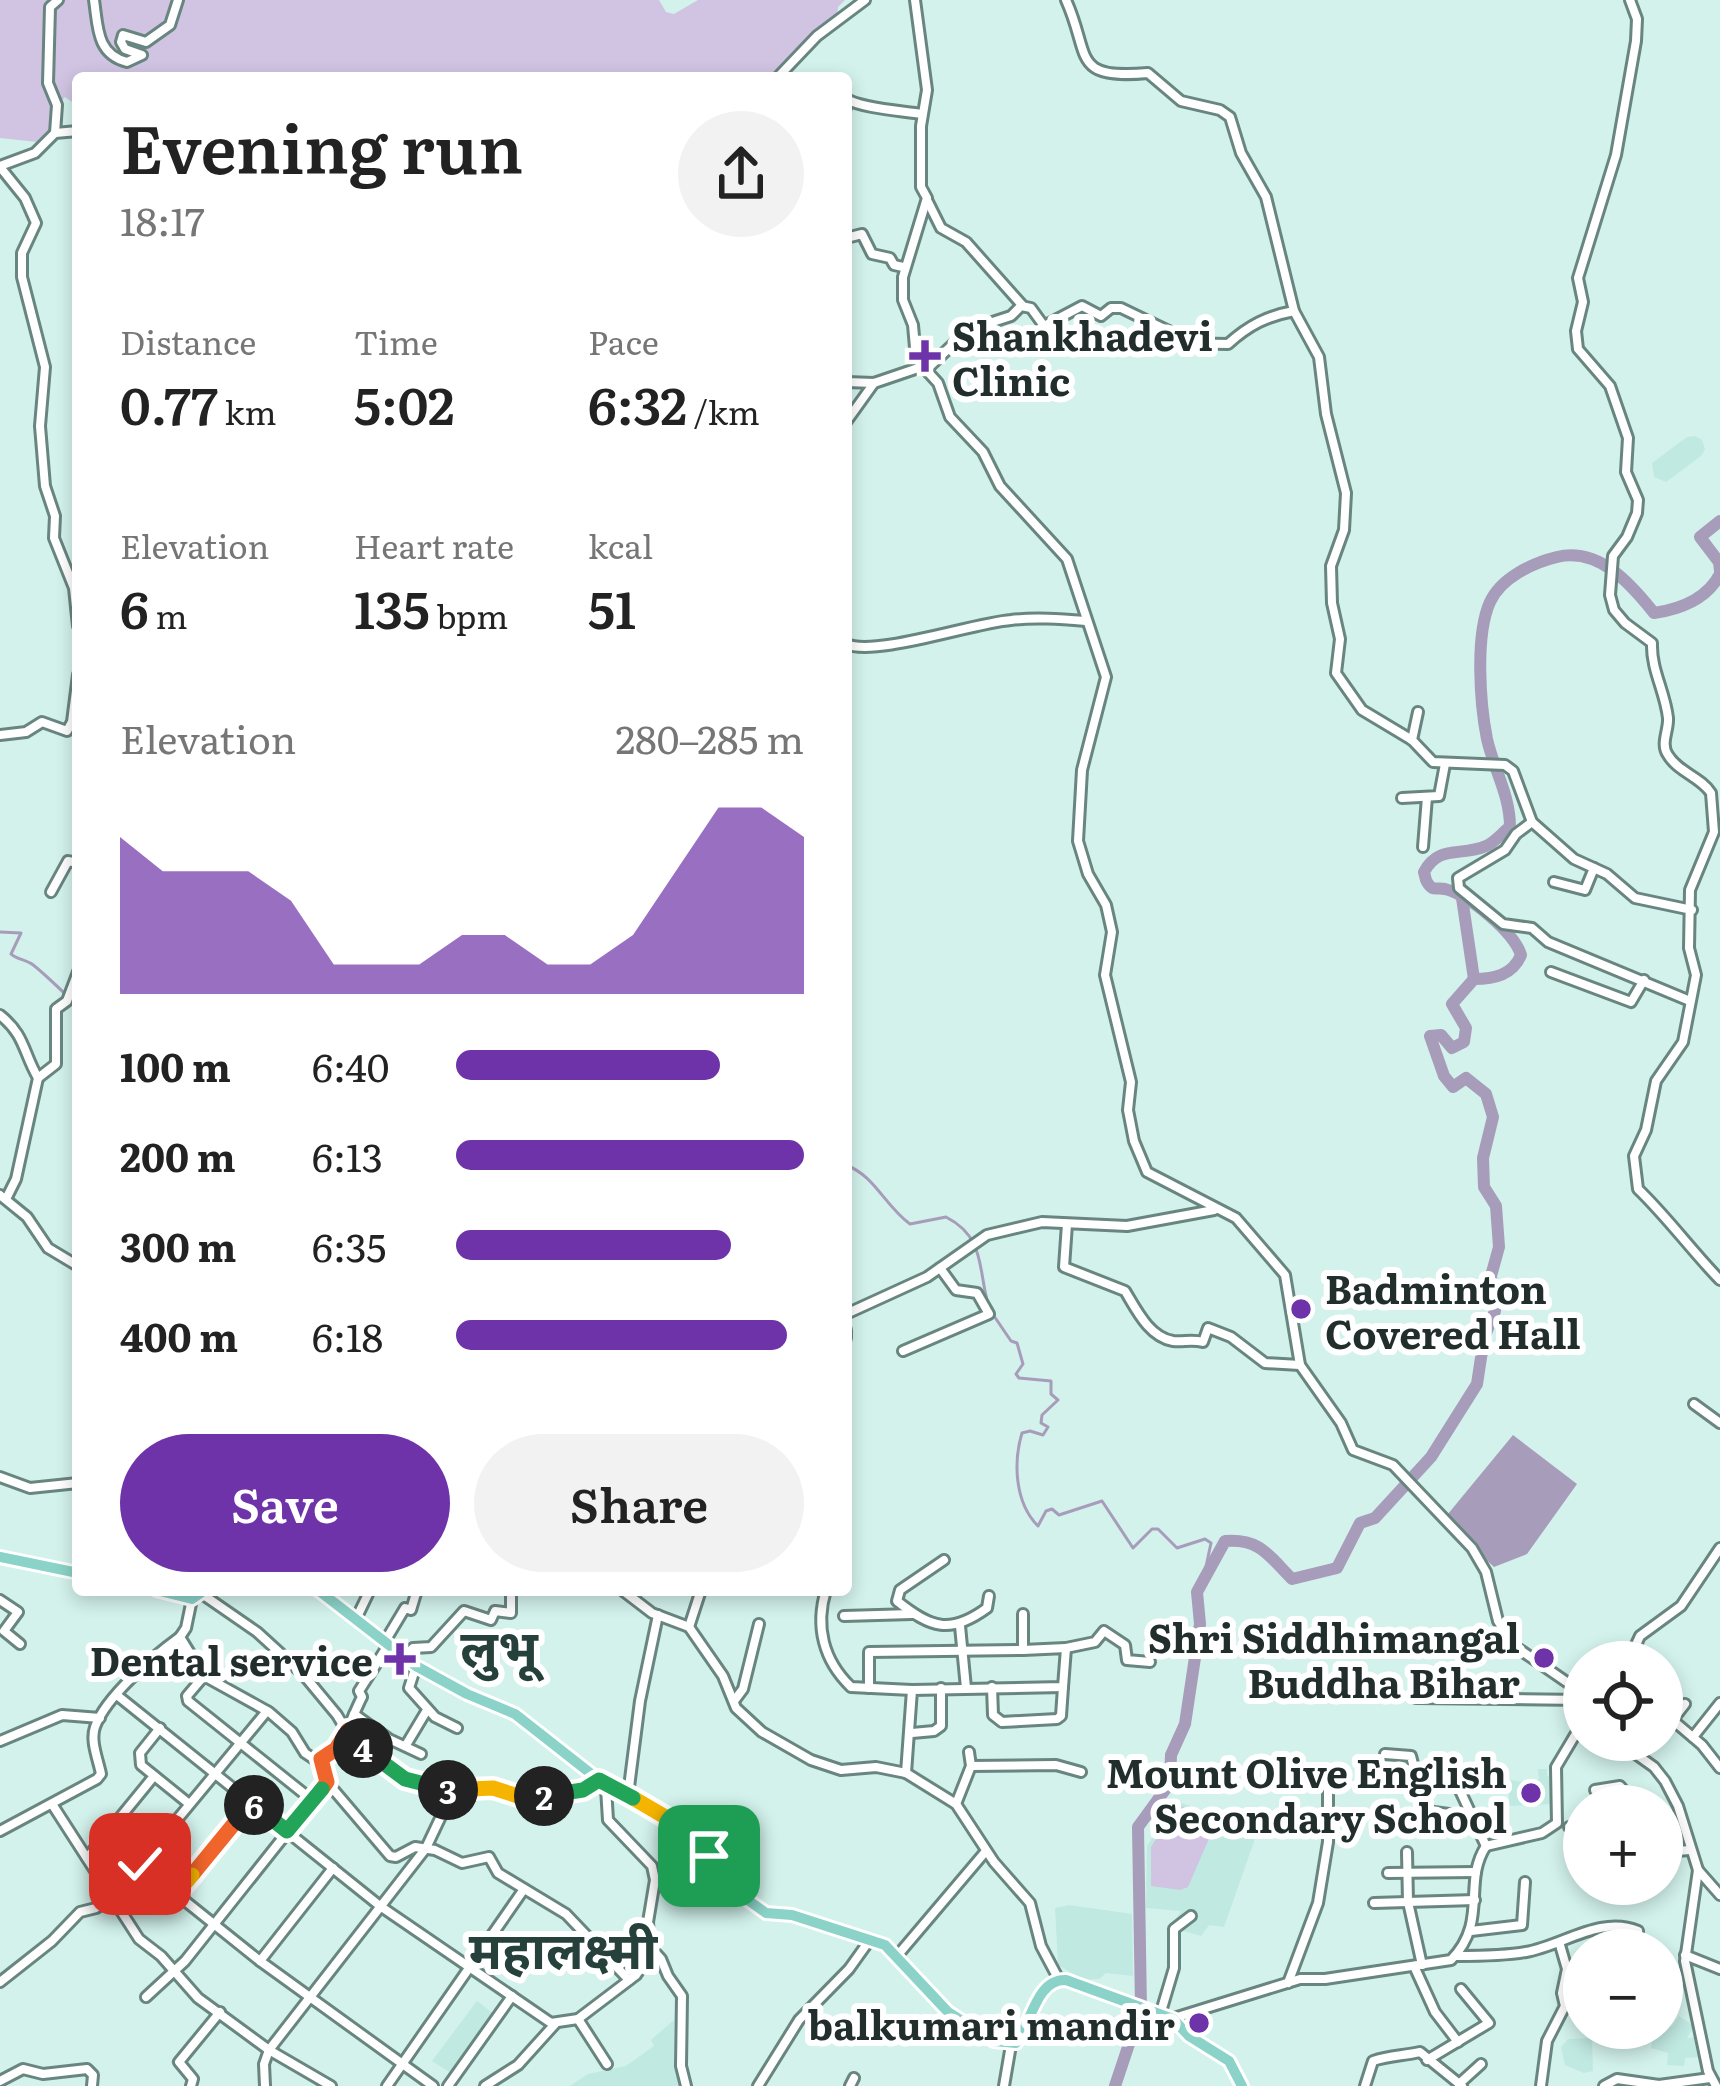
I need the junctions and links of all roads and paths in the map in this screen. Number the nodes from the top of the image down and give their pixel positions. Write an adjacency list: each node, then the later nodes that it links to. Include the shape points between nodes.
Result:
1 (58, 0): 12 (street, via 50,7)
2 (94, 0): 3 (street, via 98,34 127,62 142,56 124,49 123,35 146,42 170,25)
3 (178, 0)
4 (865, 0): 8 (street)
5 (915, 0): 10 (street, via 927,90)
6 (1066, 0): 18 (street, via 1077,43 1096,69 1106,76 1148,73 1181,101 1230,117 1266,197)
7 (1630, 0): 39 (street, via 1636,41 1616,155 1579,278 1576,331 1578,349 1610,386 1638,500 1613,556 1614,610 1652,643 1668,756 1711,793 1714,832 1690,890)
8 (783, 72)
9 (852, 102): 10 (street)
10 (921, 114): 14 (street)
11 (72, 132): 12 (street)
12 (56, 133): 13 (street, via 35,153)
13 (0, 166): 23 (street, via 36,223 22,253 22,277 45,368 45,486)
14 (927, 200): 16 (street); 17 (street, via 940,228 966,242)
15 (852, 236): 16 (street, via 862,234 872,254)
16 (904, 267): 19 (street, via 903,300 916,359)
17 (1022, 307): 18 (street, via 1044,326 1082,306 1101,316 1121,308 1178,343 1228,344 1246,327); 19 (street, via 968,330)
18 (1294, 311): 29 (street, via 1319,357 1346,493 1331,566 1336,673 1362,710)
19 (926, 368): 21 (street); 24 (street, via 1000,486 1067,559)
20 (852, 382): 21 (street)
21 (874, 383): 22 (street)
22 (852, 414)
23 (72, 583)
24 (1086, 621): 25 (street, via 1009,620); 47 (street, via 1105,690 1082,770 1078,841 1112,932 1103,968 1131,1082 1134,1141 1147,1172)
25 (852, 647)
26 (1418, 712): 29 (street)
27 (72, 722): 28 (street, via 67,731 42,722)
28 (0, 735)
29 (1412, 740): 30 (street)
30 (1445, 764): 31 (street, via 1441,793); 33 (street, via 1513,770)
31 (1427, 797): 32 (street); 34 (street)
32 (1402, 798)
33 (1532, 822): 36 (street); 41 (street, via 1505,850 1458,878 1459,888 1503,924 1532,928)
34 (1423, 848)
35 (72, 862): 38 (street)
36 (1594, 868): 37 (street, via 1585,890); 39 (street, via 1635,898)
37 (1554, 882)
38 (51, 892)
39 (1691, 910): 43 (street)
40 (1551, 972): 41 (street, via 1630,1002)
41 (1644, 980): 43 (street)
42 (72, 998): 45 (street, via 54,1017 56,1064)
43 (1690, 1001): 51 (street, via 1683,1042 1656,1081 1634,1156 1638,1189)
44 (0, 1016): 45 (street, via 22,1035)
45 (38, 1078): 46 (street, via 16,1179)
46 (3, 1197): 49 (street)
47 (1221, 1211): 48 (street, via 1127,1226); 54 (street, via 1237,1218 1285,1275)
48 (1067, 1224): 50 (street, via 1042,1222 982,1239); 54 (street, via 1064,1267 1125,1291 1159,1334 1203,1342 1208,1328 1264,1363)
49 (72, 1262)
50 (940, 1268): 52 (street); 53 (street, via 956,1290 977,1293 989,1314)
51 (1720, 1278)
52 (852, 1311)
53 (903, 1351)
54 (1300, 1365): 92 (street, via 1353,1450 1394,1466 1480,1558 1513,1645)
55 (1694, 1404): 56 (street)
56 (1720, 1423)
57 (0, 1477): 58 (street, via 30,1488)
58 (72, 1484)
59 (1720, 1548): 83 (street, via 1681,1606)
60 (0, 1557): 62 (main road)
61 (944, 1560): 74 (street, via 896,1594)
62 (72, 1572)
63 (199, 1596): 82 (street)
64 (203, 1596): 113 (street, via 303,1674)
65 (326, 1596): 78 (main road)
66 (367, 1596): 78 (street)
67 (415, 1596): 85 (street)
68 (511, 1596): 90 (street, via 511,1613 496,1611 490,1620 464,1611 430,1647 412,1648)
69 (631, 1596): 76 (street)
70 (698, 1596): 81 (street)
71 (824, 1596): 94 (street, via 819,1613 827,1653 850,1687)
72 (989, 1596): 80 (street, via 987,1608)
73 (0, 1600): 84 (street, via 18,1612 4,1631)
74 (913, 1614): 77 (street); 80 (street)
75 (1023, 1614): 88 (street)
76 (658, 1615): 81 (street); 134 (street)
77 (844, 1616)
78 (356, 1619): 85 (main road)
79 (759, 1624): 102 (street)
80 (960, 1626): 87 (street)
81 (689, 1627): 102 (street)
82 (180, 1637): 91 (street); 99 (street)
83 (1638, 1641)
84 (20, 1644)
85 (386, 1645): 90 (main road); 108 (street)
86 (1066, 1648): 88 (street); 89 (street, via 1095,1642 1103,1631 1125,1646 1127,1660); 93 (street)
87 (962, 1650): 88 (street); 94 (street, via 868,1652); 96 (street)
88 (1023, 1650)
89 (1150, 1662)
90 (416, 1666): 106 (street, via 409,1688); 132 (main road, via 531,1724)
91 (204, 1676): 107 (street); 117 (street, via 188,1701)
92 (1563, 1682)
93 (1064, 1687): 97 (street); 97 (street, via 1057,1719 1002,1722 992,1714)
94 (869, 1688): 98 (street)
95 (941, 1688): 96 (street); 98 (street); 114 (street, via 940,1726)
96 (966, 1688): 97 (street)
97 (992, 1688)
98 (912, 1690): 114 (street)
99 (118, 1696): 109 (street); 111 (street)
100 (1563, 1697): 101 (street)
101 (1416, 1698)
102 (734, 1701): 129 (street, via 762,1732 812,1760)
103 (1685, 1703): 105 (street)
104 (1720, 1703): 115 (street)
105 (1683, 1706)
106 (428, 1710): 112 (street); 118 (street)
107 (267, 1711): 117 (street); 123 (street, via 305,1754)
108 (354, 1714): 113 (street); 118 (street)
109 (100, 1719): 116 (street, via 62,1715); 138 (street, via 98,1779)
110 (1683, 1727): 115 (street)
111 (160, 1728): 127 (street); 130 (street, via 139,1759)
112 (457, 1728)
113 (348, 1730): 123 (street); 132 (street, via 405,1779 447,1790 546,1796)
114 (911, 1733): 129 (street)
115 (1693, 1737): 126 (street)
116 (0, 1742)
117 (240, 1742): 127 (street); 135 (street)
118 (406, 1745): 120 (street)
119 (969, 1752): 125 (street)
120 (421, 1754)
121 (1385, 1754): 142 (street, via 1411,1756 1411,1776 1456,1782)
122 (1563, 1755): 145 (street, via 1557,1823)
123 (321, 1759): 133 (street)
124 (1646, 1761): 147 (street, via 1665,1780)
125 (971, 1766): 128 (street); 139 (street)
126 (1720, 1768)
127 (213, 1772): 136 (street); 137 (street)
128 (1081, 1772)
129 (906, 1773): 139 (street)
130 (154, 1776): 136 (street); 151 (street)
131 (1328, 1778): 187 (street, via 1318,1903)
132 (599, 1780): 134 (main road); 175 (street, via 607,1788 608,1820 652,1866)
133 (327, 1782): 135 (street); 146 (street, via 390,1856)
134 (628, 1795): 173 (main road, via 696,1835 766,1913)
135 (312, 1800): 144 (street)
136 (188, 1803): 152 (street)
137 (251, 1803): 144 (street); 161 (street)
138 (52, 1804): 143 (street); 151 (street)
139 (956, 1804): 148 (street)
140 (444, 1810): 146 (street)
141 (1419, 1810): 142 (street)
142 (1473, 1817): 145 (street)
143 (0, 1831)
144 (287, 1831): 153 (street); 169 (street)
145 (1486, 1846): 155 (street)
146 (426, 1848): 160 (street, via 462,1863 489,1858); 167 (street)
147 (1690, 1850): 149 (street); 154 (street)
148 (986, 1851): 177 (street); 184 (street, via 1030,1904)
149 (1683, 1851)
150 (1407, 1852): 157 (street)
151 (87, 1858): 163 (street)
152 (140, 1864): 161 (street); 163 (street)
153 (333, 1868): 167 (street); 179 (street)
154 (1698, 1870): 158 (street); 176 (street)
155 (1476, 1872): 157 (street); 164 (street)
156 (1388, 1873): 157 (street)
157 (1407, 1873): 165 (street)
158 (1716, 1881): 162 (street)
159 (1525, 1882): 172 (street, via 1522,1925)
160 (524, 1889): 181 (street); 185 (street, via 566,1914)
161 (177, 1893): 169 (street)
162 (1720, 1895)
163 (113, 1897): 183 (street); 186 (street, via 80,1912)
164 (1475, 1900): 165 (street); 172 (street)
165 (1408, 1902): 166 (street); 180 (street)
166 (1374, 1903)
167 (380, 1906): 181 (street); 191 (street)
168 (1191, 1916): 193 (street, via 1174,1929)
169 (214, 1925): 179 (street); 183 (street)
170 (1594, 1929): 171 (street)
171 (1633, 1929)
172 (1470, 1931): 178 (street)
173 (870, 1940): 177 (main road); 215 (street, via 799,2020)
174 (1561, 1945): 178 (street); 219 (street, via 1565,2006 1546,2041)
175 (649, 1946): 185 (street, via 642,1969); 214 (street, via 682,1996)
176 (1685, 1954): 182 (street); 204 (street)
177 (897, 1956): 197 (main road, via 948,2012)
178 (1456, 1956): 180 (street)
179 (260, 1961): 191 (street)
180 (1418, 1965): 187 (street); 196 (street, via 1435,2012)
181 (470, 1966): 189 (street); 200 (street)
182 (1720, 1969)
183 (174, 1972): 190 (street); 192 (street)
184 (1058, 1978): 193 (main road); 197 (main road)
185 (628, 1980): 194 (street)
186 (0, 1982)
187 (1288, 1983): 193 (street)
188 (1461, 1989): 196 (street, via 1489,2023)
189 (512, 1996): 195 (street); 212 (street)
190 (146, 1997)
191 (310, 1999): 198 (street); 200 (street)
192 (220, 2012): 198 (street); 207 (street, via 179,2062)
193 (1162, 2016): 217 (main road, via 1228,2061)
194 (578, 2019): 195 (street); 201 (street)
195 (556, 2024): 213 (street)
196 (1458, 2042): 199 (street)
197 (1011, 2045): 216 (street)
198 (269, 2050): 208 (street); 209 (street)
199 (1427, 2060): 205 (street); 218 (street, via 1420,2052 1373,2062)
200 (401, 2064): 210 (street); 211 (street)
201 (607, 2064)
202 (1481, 2064): 205 (street)
203 (0, 2081): 206 (street, via 23,2068 87,2069)
204 (1713, 2082): 220 (street, via 1617,2079)
205 (1461, 2085)
206 (92, 2086)
207 (191, 2086)
208 (265, 2086)
209 (331, 2086)
210 (387, 2086)
211 (433, 2086)
212 (448, 2086)
213 (485, 2086)
214 (686, 2086)
215 (758, 2086)
216 (1004, 2086)
217 (1242, 2086)
218 (1365, 2086)
219 (1541, 2086)
220 (1604, 2086)

